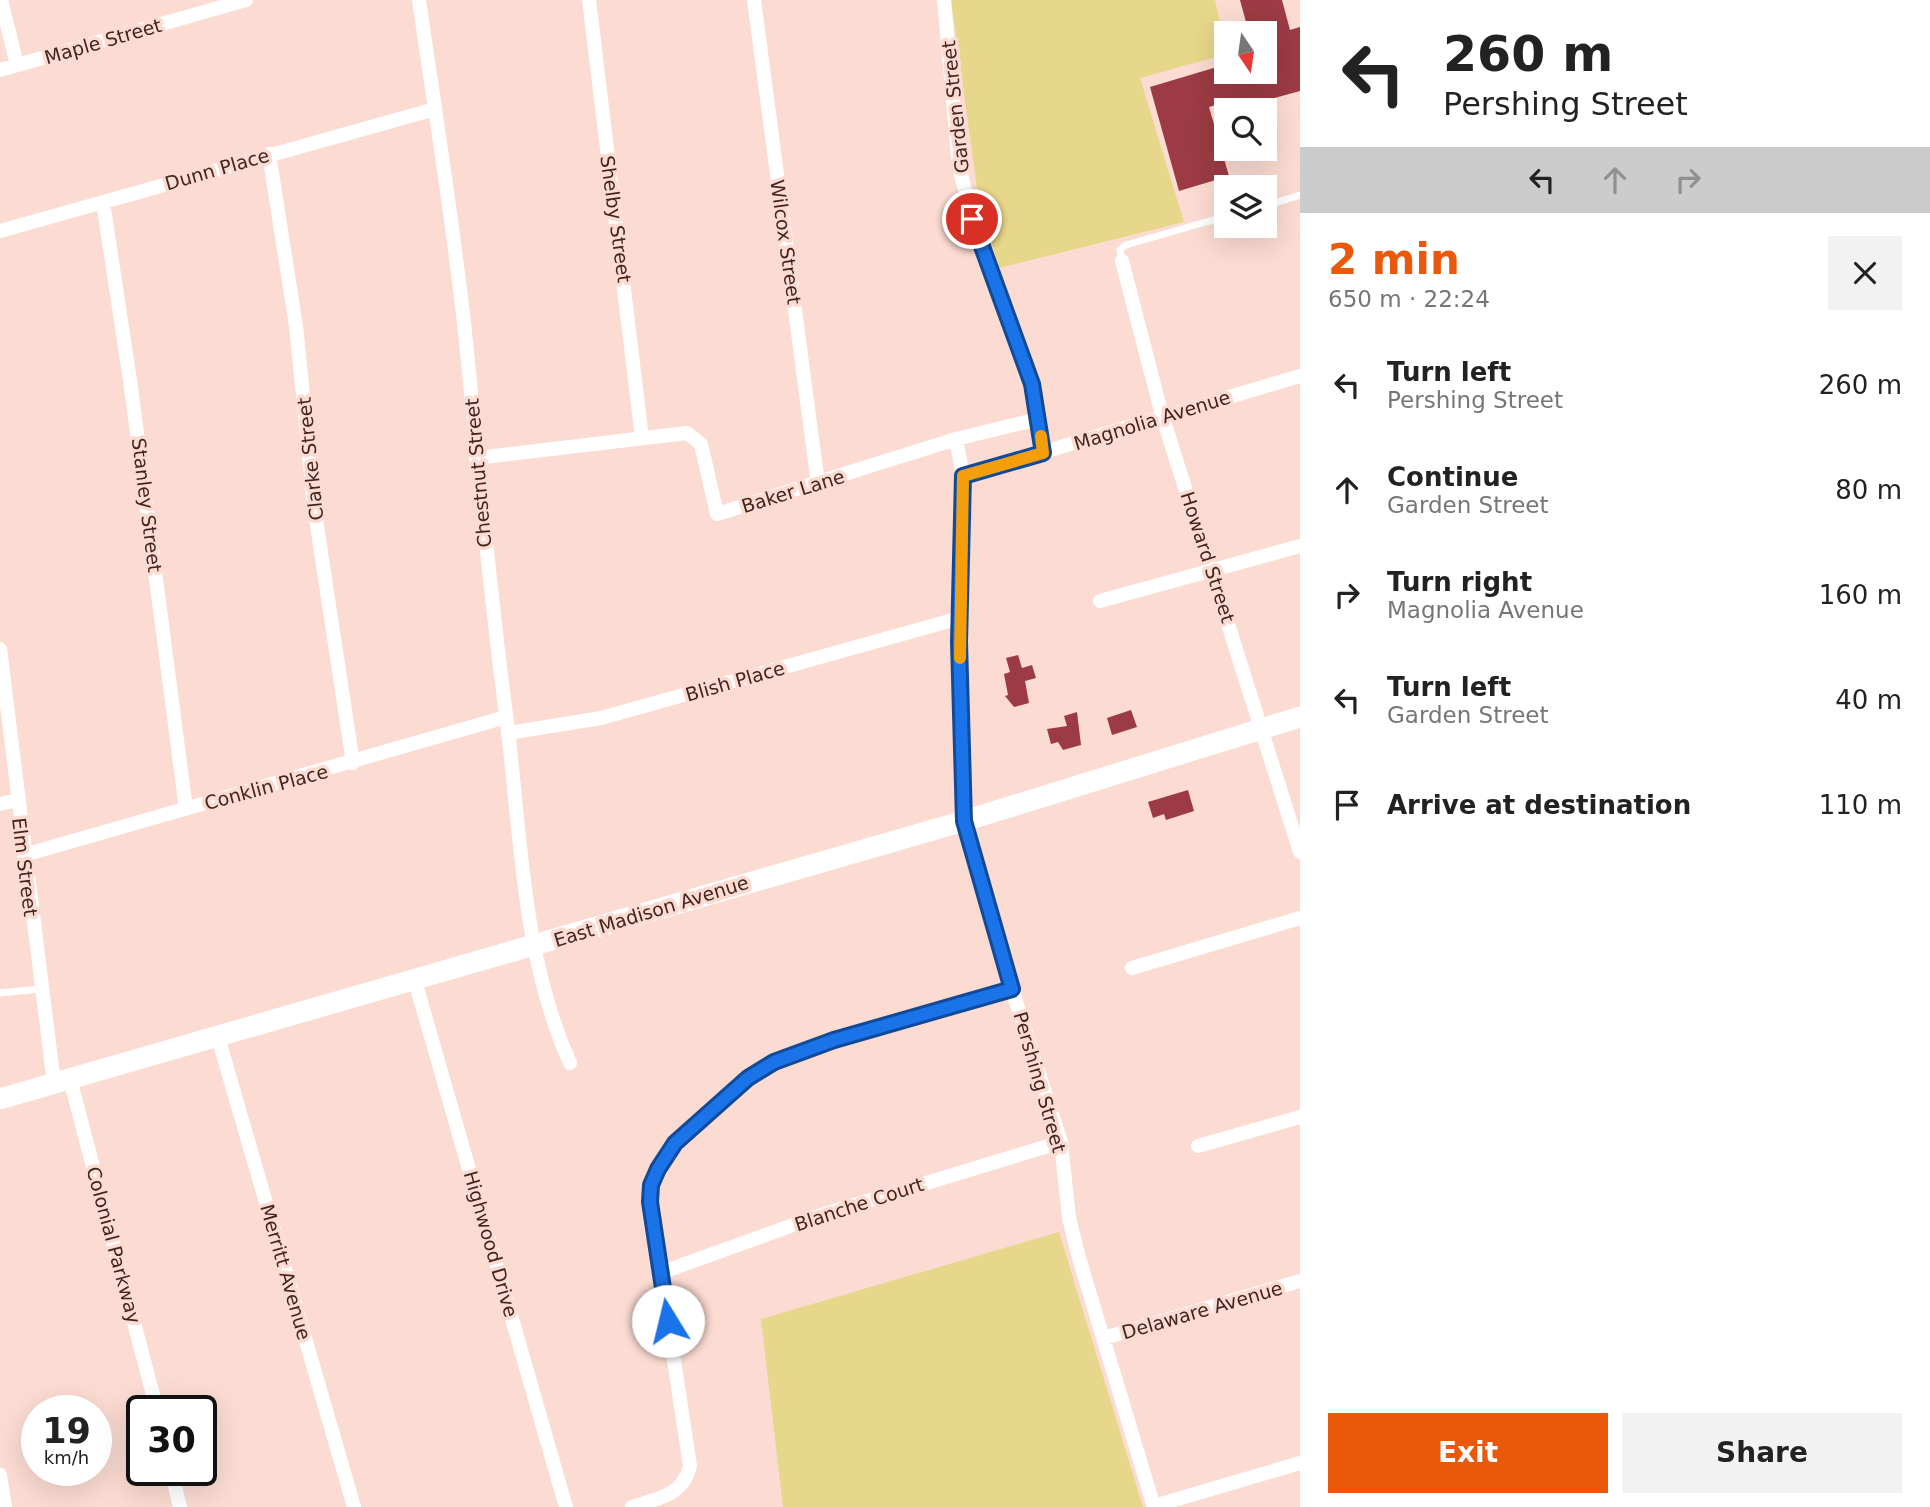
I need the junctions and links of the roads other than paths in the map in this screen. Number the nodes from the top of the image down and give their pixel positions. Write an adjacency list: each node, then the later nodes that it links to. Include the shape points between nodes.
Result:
1 (1, 0): 7 (street)
2 (246, 0): 7 (street, Maple Street)
3 (419, 0): 9 (street, Chestnut Street)
4 (589, 0): 20 (street, Shelby Street)
5 (754, 0): 25 (street, Wilcox Street)
6 (944, 0): 19 (street, Garden Street, via 959,167 979,244 1032,384)
7 (17, 65): 8 (street, Maple Street)
8 (0, 70)
9 (435, 109): 10 (street, Dunn Place); 23 (street, Chestnut Street)
10 (269, 154): 12 (street, Dunn Place); 35 (street, Clarke Street, via 296,326 314,506)
11 (1300, 195): 13 (lane)
12 (103, 202): 15 (street, Dunn Place); 38 (street, Stanley Street)
13 (1277, 202)
14 (1214, 220): 16 (lane, via 1126,245 1120,250)
15 (0, 231)
16 (1122, 261): 18 (street, Howard Street)
17 (1300, 376): 18 (street, Magnolia Avenue)
18 (1162, 415): 22 (street, Magnolia Avenue); 27 (street, Howard Street)
19 (1038, 419): 21 (street, Baker Lane); 22 (street, Garden Street)
20 (642, 438): 23 (street, Baker Lane); 25 (street, Baker Lane, via 678,433 695,437 701,444 717,514)
21 (956, 439): 24 (street); 25 (street, Baker Lane)
22 (1043, 453): 24 (street, Magnolia Avenue)
23 (476, 458): 32 (street, Chestnut Street)
24 (963, 476): 29 (street)
25 (818, 484)
26 (1300, 546): 27 (street)
27 (1213, 571): 28 (street); 33 (street, Howard Street)
28 (1100, 601)
29 (960, 618): 34 (street, Blish Place, via 601,718); 39 (street)
30 (0, 649): 36 (street, Elm Street)
31 (1300, 717): 33 (main road, East Madison Avenue)
32 (506, 718): 34 (street, Chestnut Street); 35 (street, Conklin Place)
33 (1261, 729): 39 (main road, East Madison Avenue); 40 (street, Howard Street)
34 (508, 733): 43 (street, Chestnut Street)
35 (353, 763): 38 (street, Conklin Place)
36 (17, 800): 37 (street); 41 (street, Elm Street)
37 (0, 804)
38 (186, 808): 41 (street, Conklin Place)
39 (964, 821): 43 (main road, East Madison Avenue); 47 (street, Pershing Street)
40 (1300, 852)
41 (24, 855): 46 (street, Elm Street)
42 (1300, 918): 44 (street)
43 (534, 946): 45 (main road, East Madison Avenue); 50 (street, Chestnut Street, via 540,982)
44 (1132, 968)
45 (415, 981): 49 (main road, East Madison Avenue); 66 (street, Highwood Drive)
46 (40, 989): 48 (lane); 51 (street, Elm Street)
47 (1012, 989): 54 (street, Pershing Street); 56 (street, via 801,1051 748,1078 675,1143 658,1169 650,1202)
48 (0, 993)
49 (218, 1037): 51 (main road, East Madison Avenue); 65 (street, Merritt Avenue)
50 (570, 1063)
51 (62, 1081): 52 (main road, East Madison Avenue); 59 (street, Colonial Parkway)
52 (0, 1099)
53 (1300, 1117): 55 (street)
54 (1061, 1142): 56 (street, Blanche Court, via 818,1216); 58 (street, Pershing Street, via 1069,1218)
55 (1198, 1146)
56 (660, 1273): 67 (street, via 690,1466 687,1481 674,1494)
57 (1300, 1281): 58 (street, Delaware Avenue)
58 (1104, 1338): 68 (street, Pershing Street)
59 (153, 1395)
60 (1300, 1463): 68 (street)
61 (0, 1475): 63 (street)
62 (175, 1486): 64 (street)
63 (5, 1507)
64 (180, 1507)
65 (354, 1507)
66 (566, 1507)
67 (632, 1507)
68 (1154, 1507)

